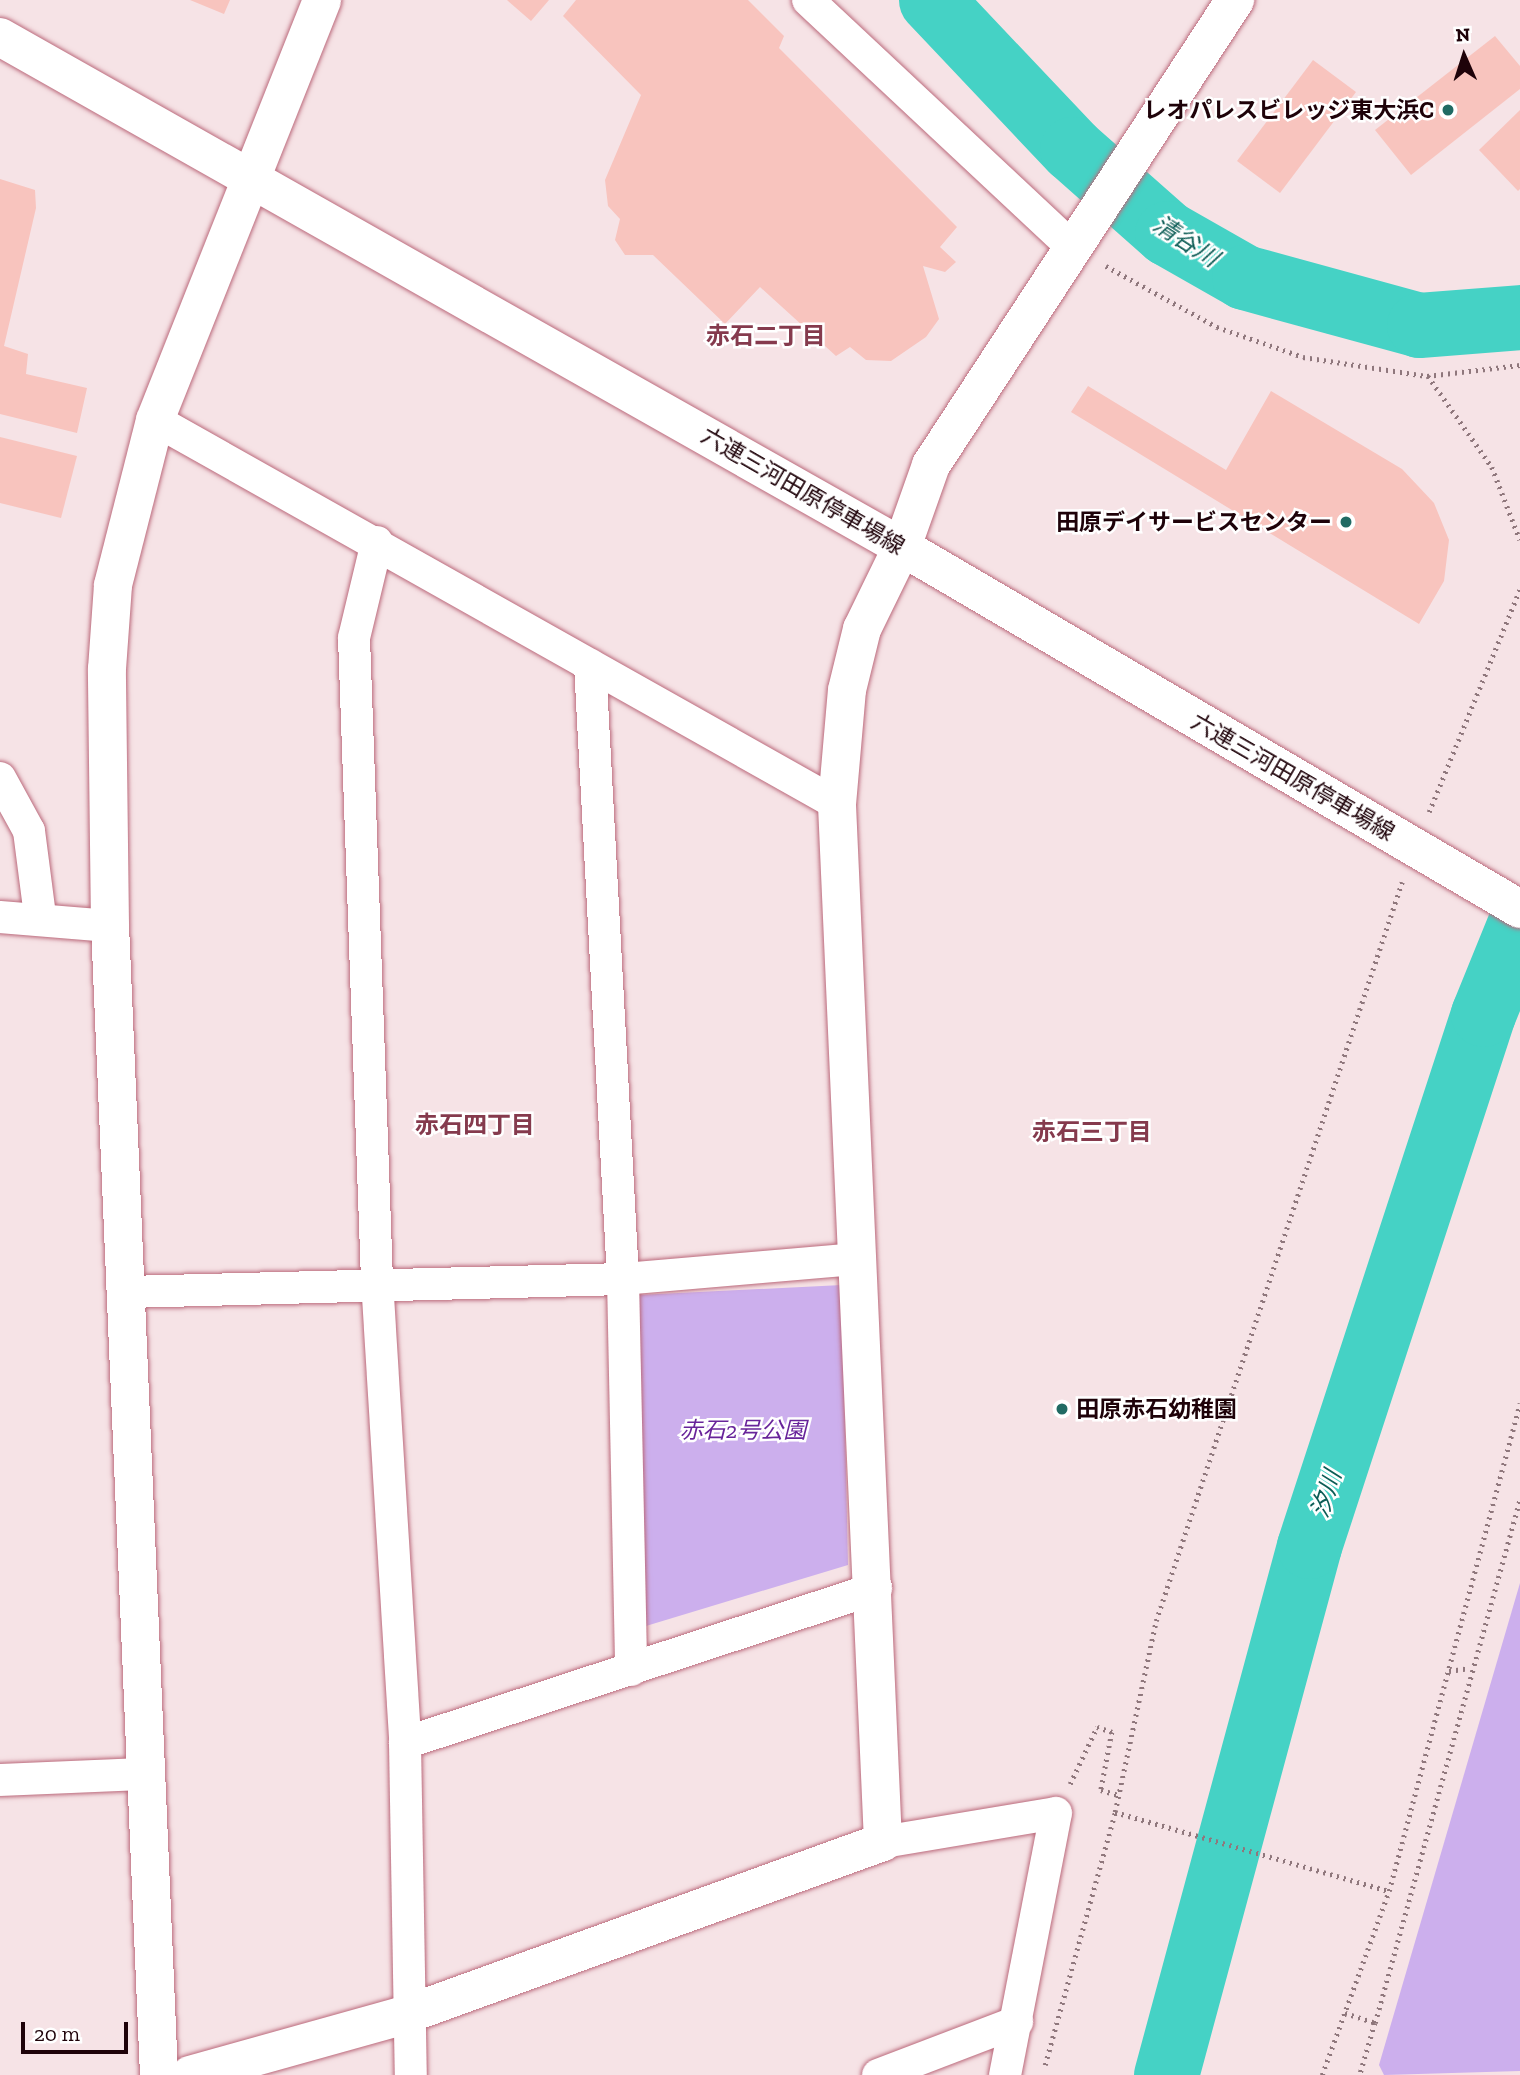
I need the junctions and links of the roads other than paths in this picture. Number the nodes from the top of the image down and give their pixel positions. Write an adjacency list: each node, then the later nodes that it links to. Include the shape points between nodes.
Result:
1 (322, 0): 5 (street)
2 (808, 0): 6 (street)
3 (1235, 0): 6 (street)
4 (0, 37): 5 (street, 六連三河田原停車場線)
5 (250, 181): 7 (street); 9 (street, 六連三河田原停車場線)
6 (1074, 249): 9 (street, via 944,442)
7 (155, 420): 8 (street); 16 (street, via 113,585 107,669)
8 (377, 542): 10 (street); 19 (street, via 354,638)
9 (902, 547): 12 (street, via 862,629 847,690); 13 (street, 六連三河田原停車場線)
10 (590, 665): 12 (street); 18 (street)
11 (0, 778): 14 (street, via 29,831)
12 (836, 804): 17 (street)
13 (1520, 909)
14 (40, 916): 15 (street); 16 (street)
15 (0, 917)
16 (110, 926): 20 (street)
17 (856, 1259): 18 (street); 21 (street)
18 (623, 1279): 19 (street); 22 (street)
19 (377, 1280): 20 (street); 23 (street)
20 (127, 1292): 24 (street)
21 (876, 1588): 22 (street); 26 (street)
22 (631, 1670): 23 (street)
23 (405, 1743): 27 (street)
24 (144, 1774): 25 (street); 29 (street)
25 (0, 1780)
26 (883, 1842): 27 (street); 28 (street, via 1056,1813)
27 (408, 2014): 30 (street); 31 (street)
28 (1017, 2022): 32 (street); 33 (street)
29 (159, 2075)
30 (190, 2075)
31 (411, 2075)
32 (878, 2075)
33 (1005, 2075)

